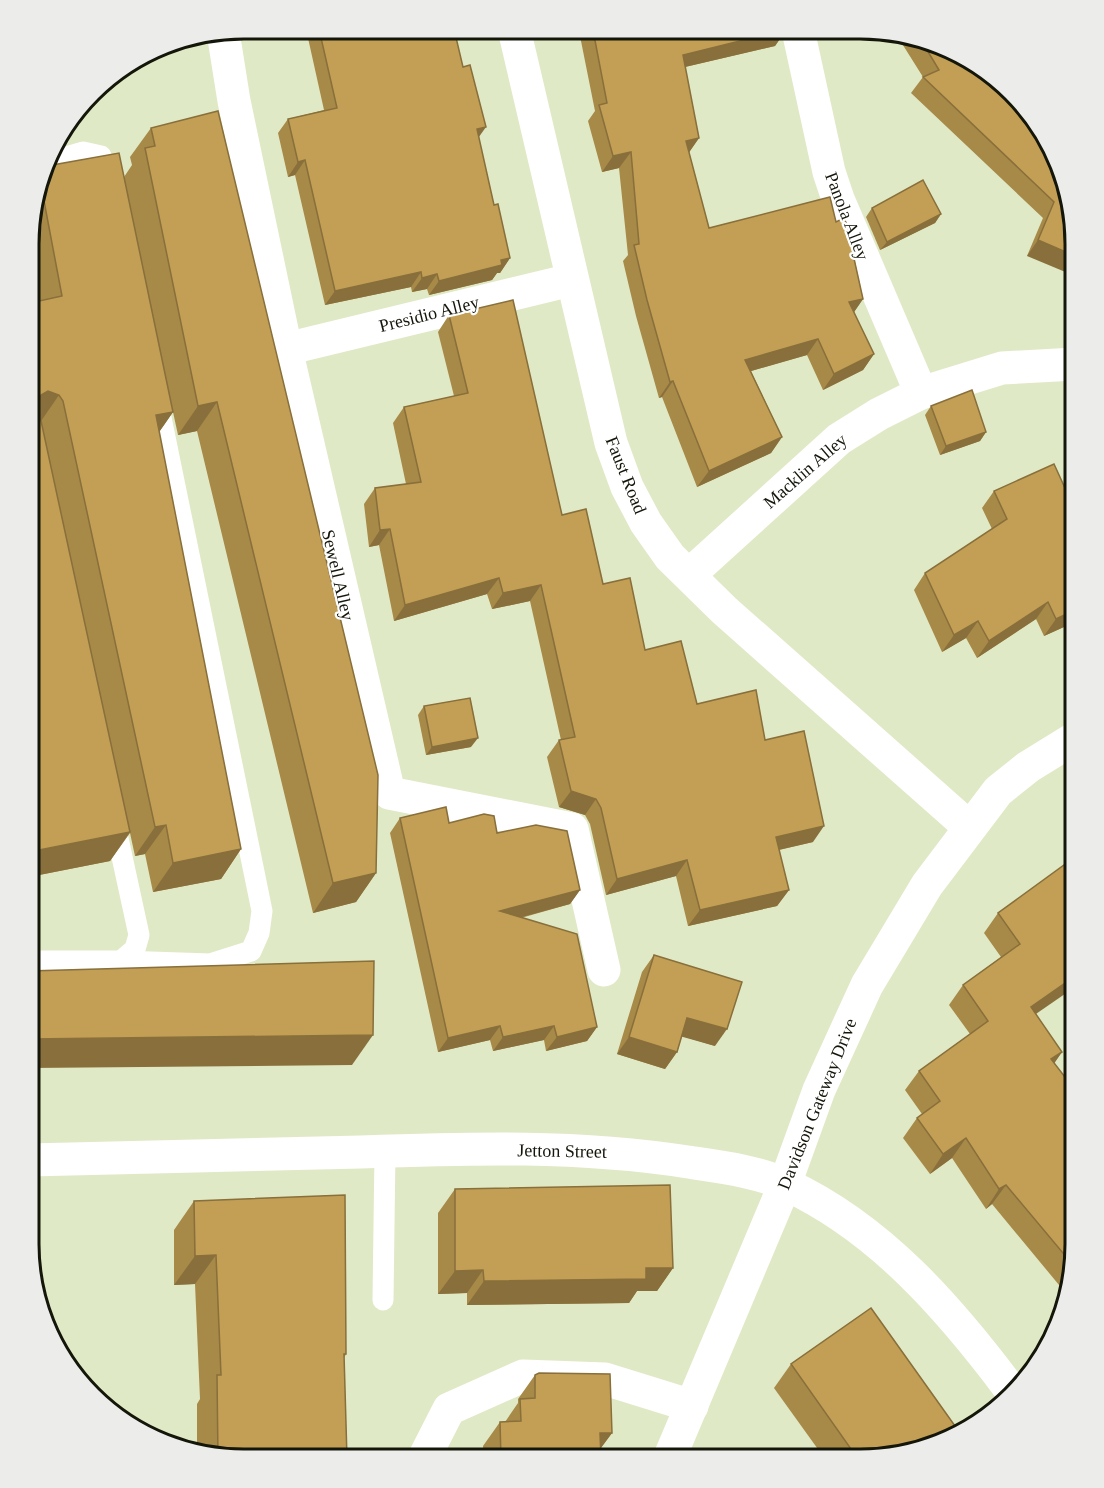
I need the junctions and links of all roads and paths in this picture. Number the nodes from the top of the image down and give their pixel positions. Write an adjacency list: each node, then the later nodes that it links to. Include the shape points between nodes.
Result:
1 (516, 39): 6 (street, Faust Road)
2 (800, 39): 10 (street, Panola Alley, via 838,199)
3 (224, 40): 7 (street, Sewell Alley)
4 (58, 159): 5 (lane, via 83,152 101,156)
5 (118, 207)
6 (571, 280): 7 (street, Presidio Alley); 11 (street, Faust Road, via 611,443 627,487 652,532)
7 (286, 349): 17 (street, Sewell Alley, via 389,793 572,829)
8 (1065, 365): 10 (street, Macklin Alley, via 1002,368)
9 (154, 383): 16 (lane, via 262,911 251,951 210,964)
10 (921, 393): 11 (street, Macklin Alley, via 839,439)
11 (689, 575): 14 (street, Faust Road)
12 (1065, 744): 14 (street, Davidson Gateway Drive, via 998,791)
13 (109, 795): 16 (lane, via 139,935 135,949)
14 (969, 827): 20 (street, Davidson Gateway Drive, via 927,885 867,985 819,1090)
15 (39, 961): 16 (lane)
16 (121, 961)
17 (604, 970)
18 (385, 1151): 19 (street, Jetton Street); 20 (street, Jetton Street, via 625,1152 741,1170); 21 (lane)
19 (39, 1160)
20 (785, 1184): 22 (street, Jetton Street, via 827,1207 931,1291); 23 (street, Davidson Gateway Drive)
21 (383, 1300)
22 (1007, 1386)
23 (692, 1406): 24 (street, via 605,1379 523,1376 449,1409); 25 (street, Davidson Gateway Drive)
24 (429, 1449)
25 (673, 1449)

